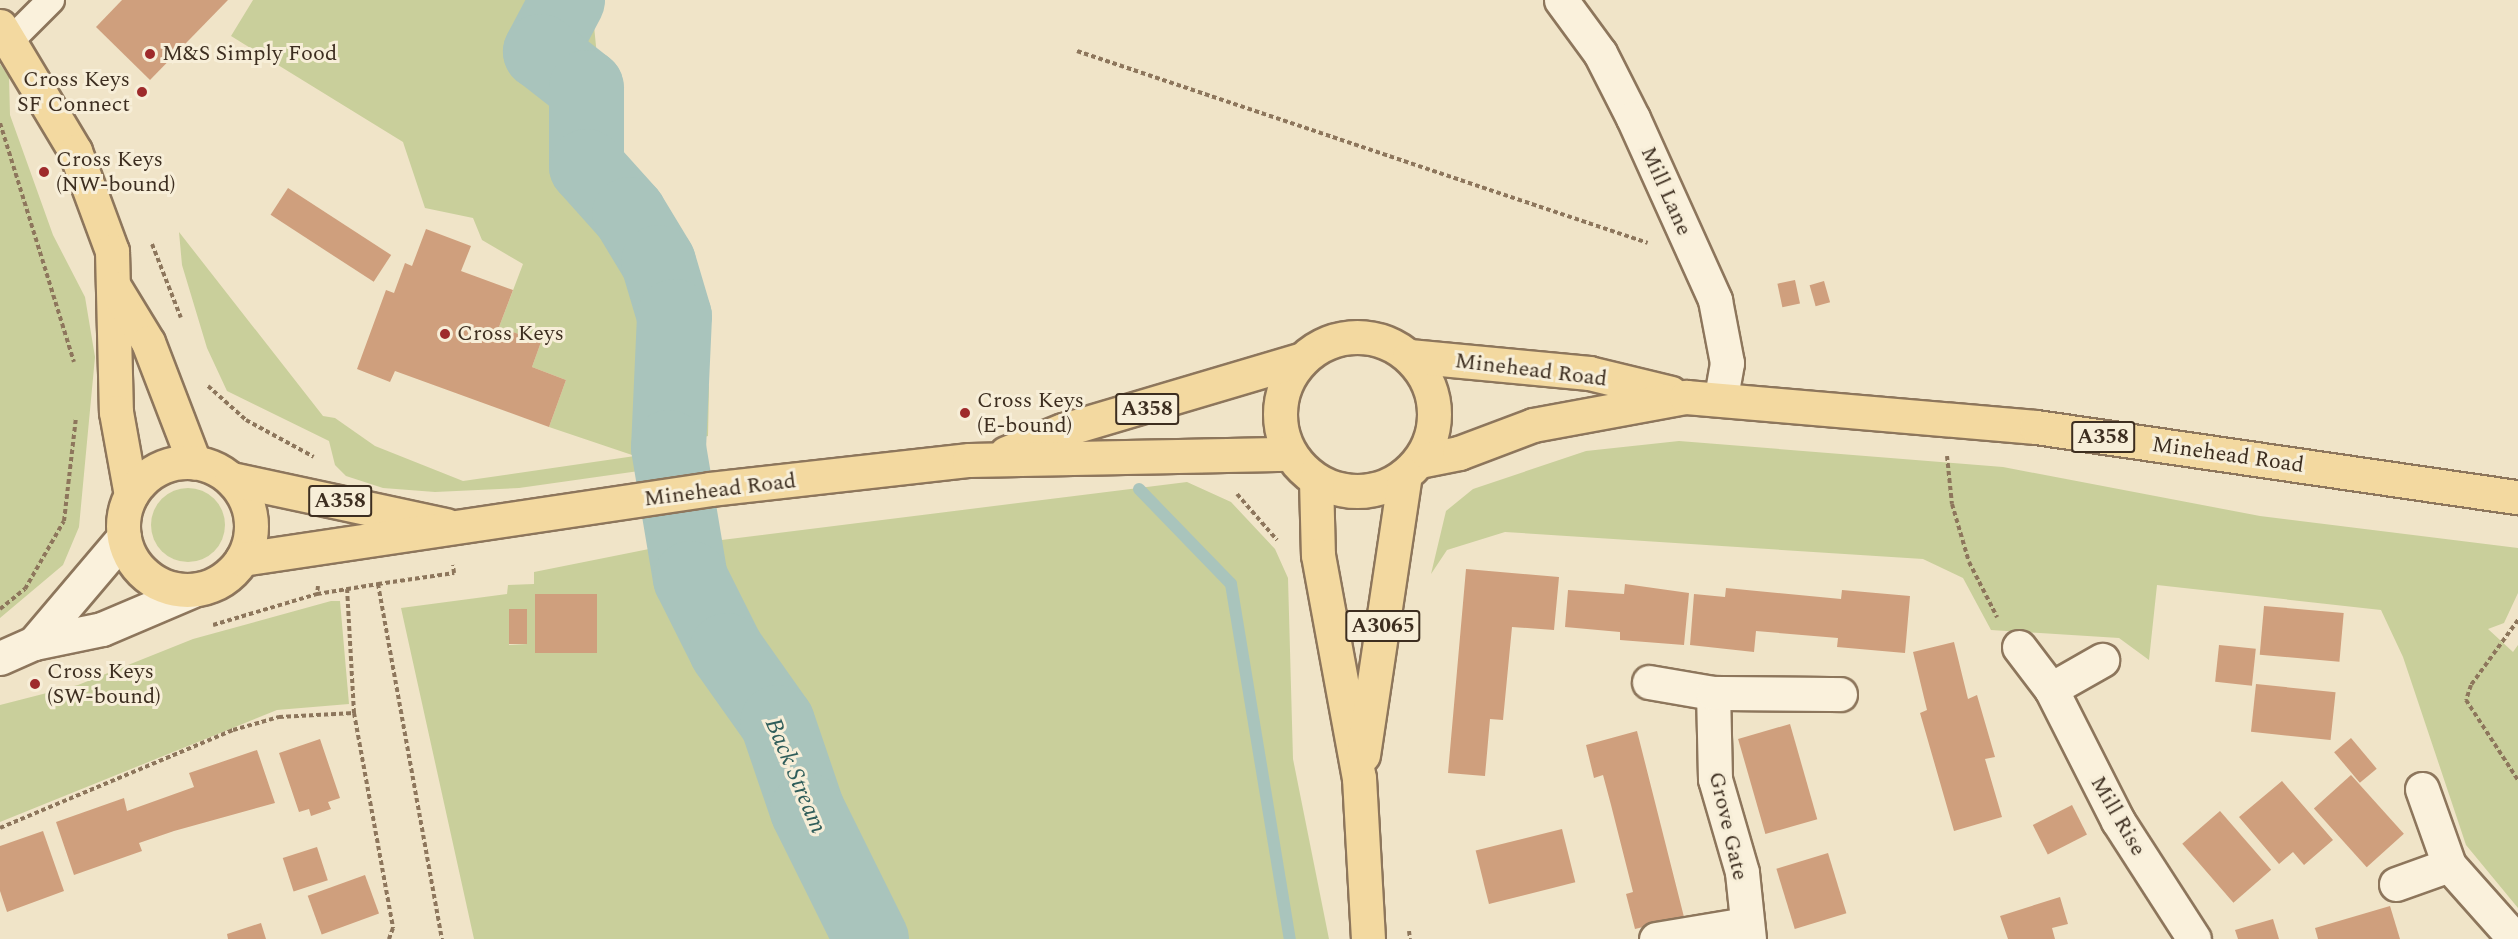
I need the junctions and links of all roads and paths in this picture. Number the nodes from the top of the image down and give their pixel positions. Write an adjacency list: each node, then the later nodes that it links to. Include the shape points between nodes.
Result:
1 (51, 0): 3 (lane)
2 (1561, 0): 6 (street, Mill Lane, via 1600,53)
3 (5, 34): 7 (main road, via 75,151 109,240)
4 (1077, 51): 6 (path)
5 (0, 123): 10 (path, via 41,242)
6 (1697, 260): 12 (street, Mill Lane, via 1724,332)
7 (115, 288): 17 (main road, via 148,342); 21 (main road, via 116,412)
8 (1409, 356): 9 (main road, A358, via 1384,341 1355,336 1318,346); 11 (main road, Minehead Road / A358, via 1589,373); 18 (main road, A358, via 1427,378 1435,406 1432,435)
9 (1302, 359): 15 (main road, A358, via 1287,380 1280,404 1281,430); 16 (main road, Minehead Road / A358, via 1064,429)
10 (75, 372)
11 (1686, 397): 12 (main road, Minehead Road / A358); 18 (main road, Minehead Road / A358, via 1533,425)
12 (1721, 398): 14 (main road, Minehead Road / A358)
13 (76, 411): 28 (path, via 64,521 25,589)
14 (1946, 420): 22 (main road, Minehead Road / A358, via 2036,427); 31 (path, via 1952,504 1969,562 2006,633)
15 (1290, 454): 16 (main road, Minehead Road / A358); 20 (main road, A358)
16 (993, 458): 23 (main road, Minehead Road / A358, via 710,489)
17 (194, 462): 19 (main road, A358); 21 (main road, via 157,469)
18 (1412, 468): 20 (main road, A358, via 1361,492); 39 (main road, A3065)
19 (231, 479): 23 (main road, Minehead Road / A358); 25 (main road, via 250,517)
20 (1316, 480): 39 (main road, A3065, via 1318,555)
21 (130, 495): 24 (main road)
22 (2518, 498)
23 (447, 526): 25 (main road, Minehead Road / A358, via 384,541)
24 (124, 537): 27 (main road, via 132,560 149,577 170,587); 30 (street)
25 (242, 559): 27 (main road, via 221,580)
26 (347, 589): 38 (path)
27 (194, 590): 30 (street, via 102,629)
28 (0, 609)
29 (2518, 620): 40 (path, via 2471,685 2466,700)
30 (34, 643): 32 (street)
31 (2019, 647): 35 (street, Mill Rise)
32 (0, 658)
33 (2102, 660): 35 (street)
34 (1649, 682): 36 (street)
35 (2051, 689): 49 (street, Mill Rise, via 2118,821)
36 (1713, 693): 37 (street); 45 (street, Grove Gate, via 1715,779 1742,872)
37 (1840, 694)
38 (354, 712): 42 (path, via 279,717 233,730); 46 (path, via 393,928)
39 (1359, 777): 47 (main road, A3065)
40 (2518, 780)
41 (2422, 789): 43 (street)
42 (0, 828)
43 (2449, 865): 44 (street); 50 (street)
44 (2396, 884)
45 (1747, 931): 48 (street, Grove Gate)
46 (389, 939)
47 (1368, 939)
48 (1656, 939)
49 (2194, 939)
50 (2515, 939)

